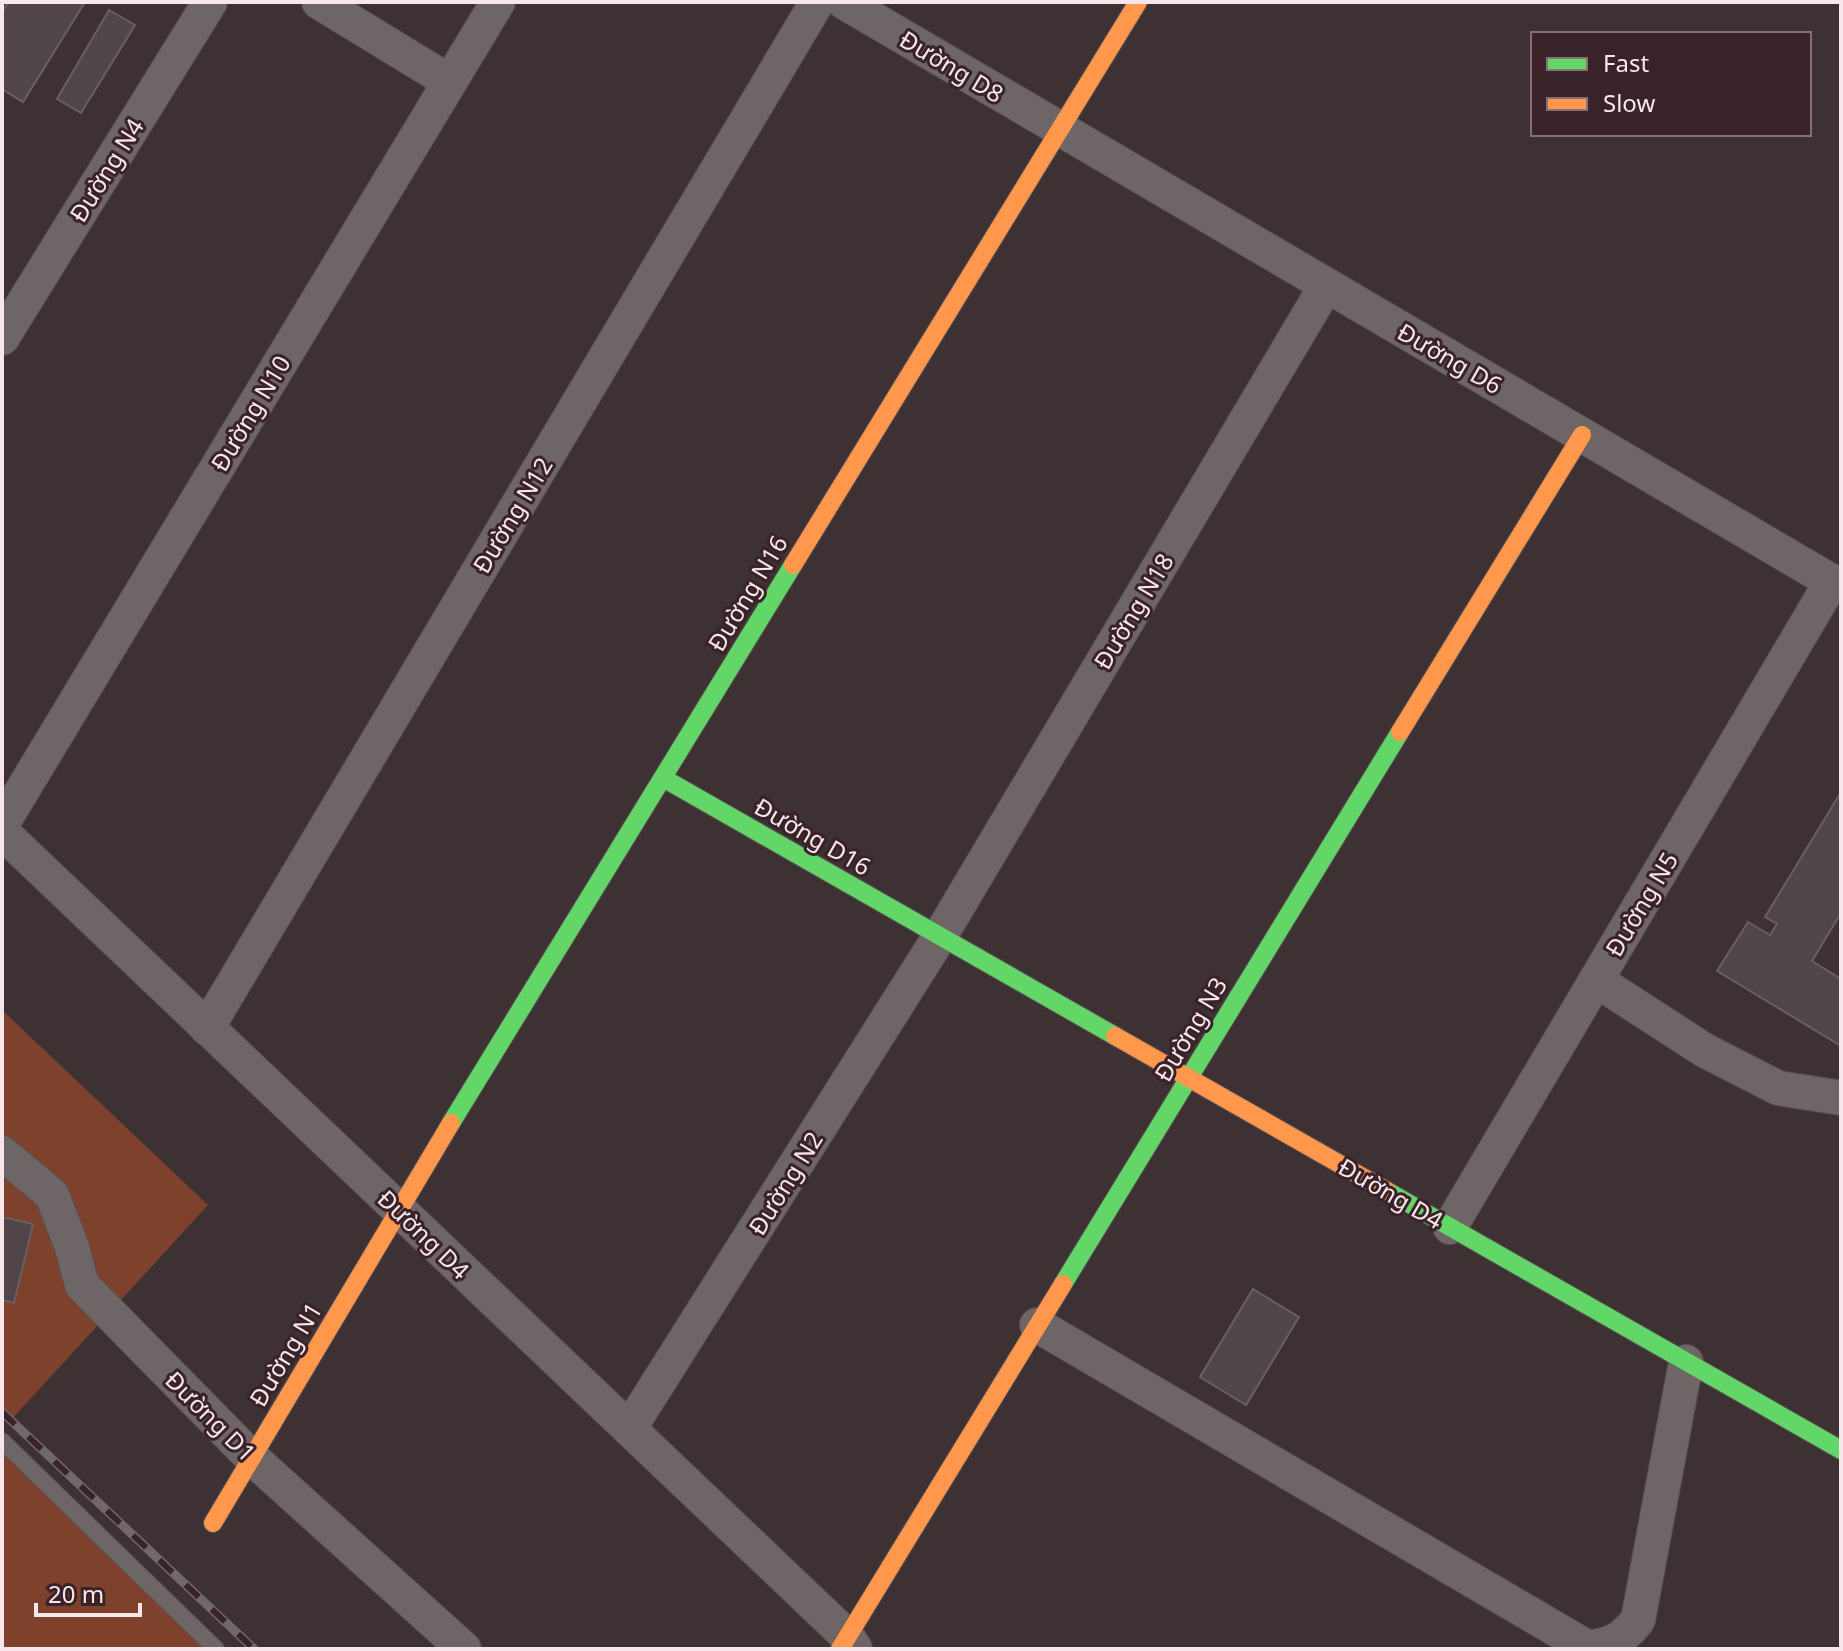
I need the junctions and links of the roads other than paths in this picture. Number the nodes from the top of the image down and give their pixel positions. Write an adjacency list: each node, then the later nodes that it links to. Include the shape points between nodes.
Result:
1 (210, 2): 10 (street, Đường N4)
2 (319, 2): 7 (street)
3 (498, 2): 7 (street, Đường N10)
4 (817, 2): 18 (street, Đường N12)
5 (844, 2): 8 (street, Đường D8)
6 (1138, 2): 8 (street, Đường N16)
7 (450, 82): 14 (street, Đường N10)
8 (1060, 129): 9 (street, Đường D6); 13 (street, Đường N16)
9 (1326, 286): 11 (street, Đường D6); 16 (street, Đường N18)
10 (2, 338)
11 (1582, 435): 12 (street, Đường D6); 19 (street, Đường N3)
12 (1836, 584): 17 (street, Đường N5)
13 (663, 778): 16 (street, Đường D16); 22 (street, Đường N16)
14 (2, 824)
15 (2, 832): 18 (street, Đường D4)
16 (940, 936): 19 (street, Đường D4); 26 (street, Đường N2)
17 (1596, 980): 20 (street, via 1704,1050 1778,1088); 23 (street, Đường N5)
18 (207, 1028): 22 (street, Đường D4)
19 (1189, 1077): 23 (street, Đường D4); 24 (street, Đường N3)
20 (1841, 1098)
21 (2, 1153): 29 (street, Đường D1, via 52,1195 82,1285)
22 (398, 1210): 26 (street, Đường D4); 29 (street, Đường N1)
23 (1450, 1227): 25 (street, Đường D4)
24 (1037, 1325): 25 (street, via 1588,1648 1624,1637 1638,1620); 31 (street, Đường N3)
25 (1686, 1362): 28 (street, Đường D4)
26 (629, 1429): 31 (street, Đường D4)
27 (2, 1441): 32 (lane)
28 (1841, 1450)
29 (252, 1458): 30 (street, Đường N1); 33 (street, Đường D1)
30 (213, 1523)
31 (847, 1645)
32 (216, 1649)
33 (464, 1649)

